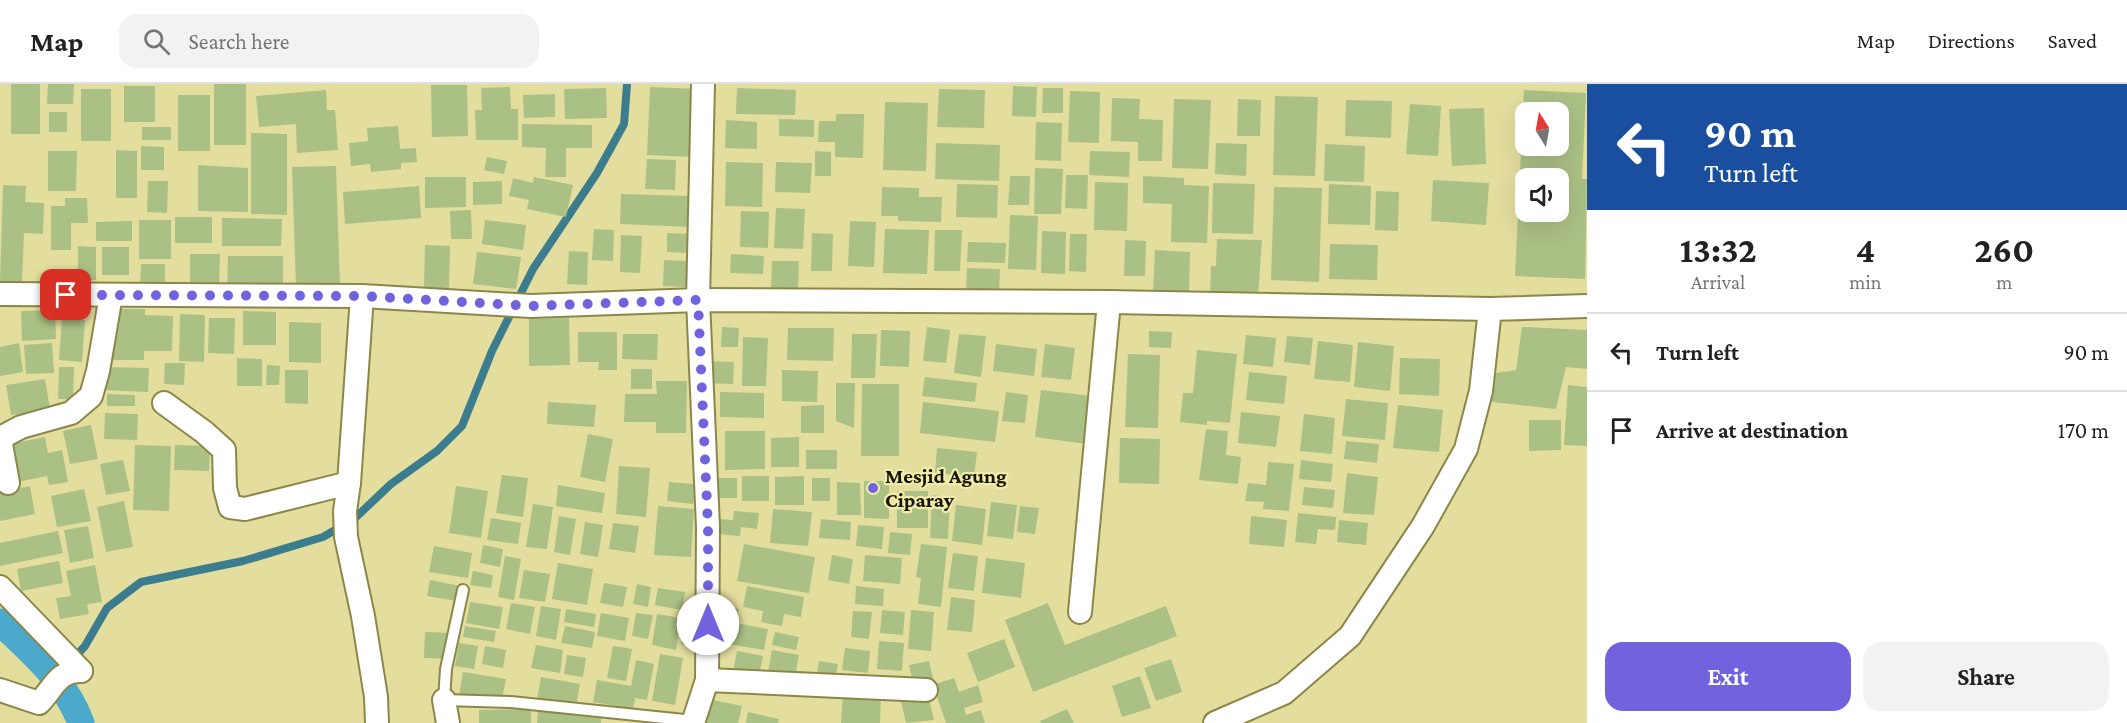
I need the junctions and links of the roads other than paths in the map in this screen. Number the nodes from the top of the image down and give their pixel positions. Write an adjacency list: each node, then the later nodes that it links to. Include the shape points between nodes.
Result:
1 (703, 84): 5 (street)
2 (0, 294): 3 (street)
3 (111, 295): 4 (street); 10 (street, via 91,396 80,409 4,436 1,444)
4 (362, 296): 5 (street, via 531,306); 11 (street)
5 (698, 300): 6 (street); 15 (street, via 708,527)
6 (1108, 302): 8 (street); 14 (street)
7 (1587, 306): 8 (street)
8 (1490, 309): 22 (street, via 1481,391 1466,449 1423,526 1357,626 1284,693)
9 (164, 403): 11 (street, via 224,450 230,507 245,509)
10 (8, 483)
11 (349, 483): 20 (street, via 346,537 363,616)
12 (0, 587): 16 (street, via 81,671 67,672 58,678 39,704)
13 (463, 590): 18 (lane)
14 (1080, 612)
15 (707, 680): 17 (street); 19 (street)
16 (0, 690)
17 (926, 690)
18 (444, 700): 19 (lane, via 511,702); 21 (street)
19 (693, 722)
20 (377, 723)
21 (448, 723)
22 (1215, 723)

